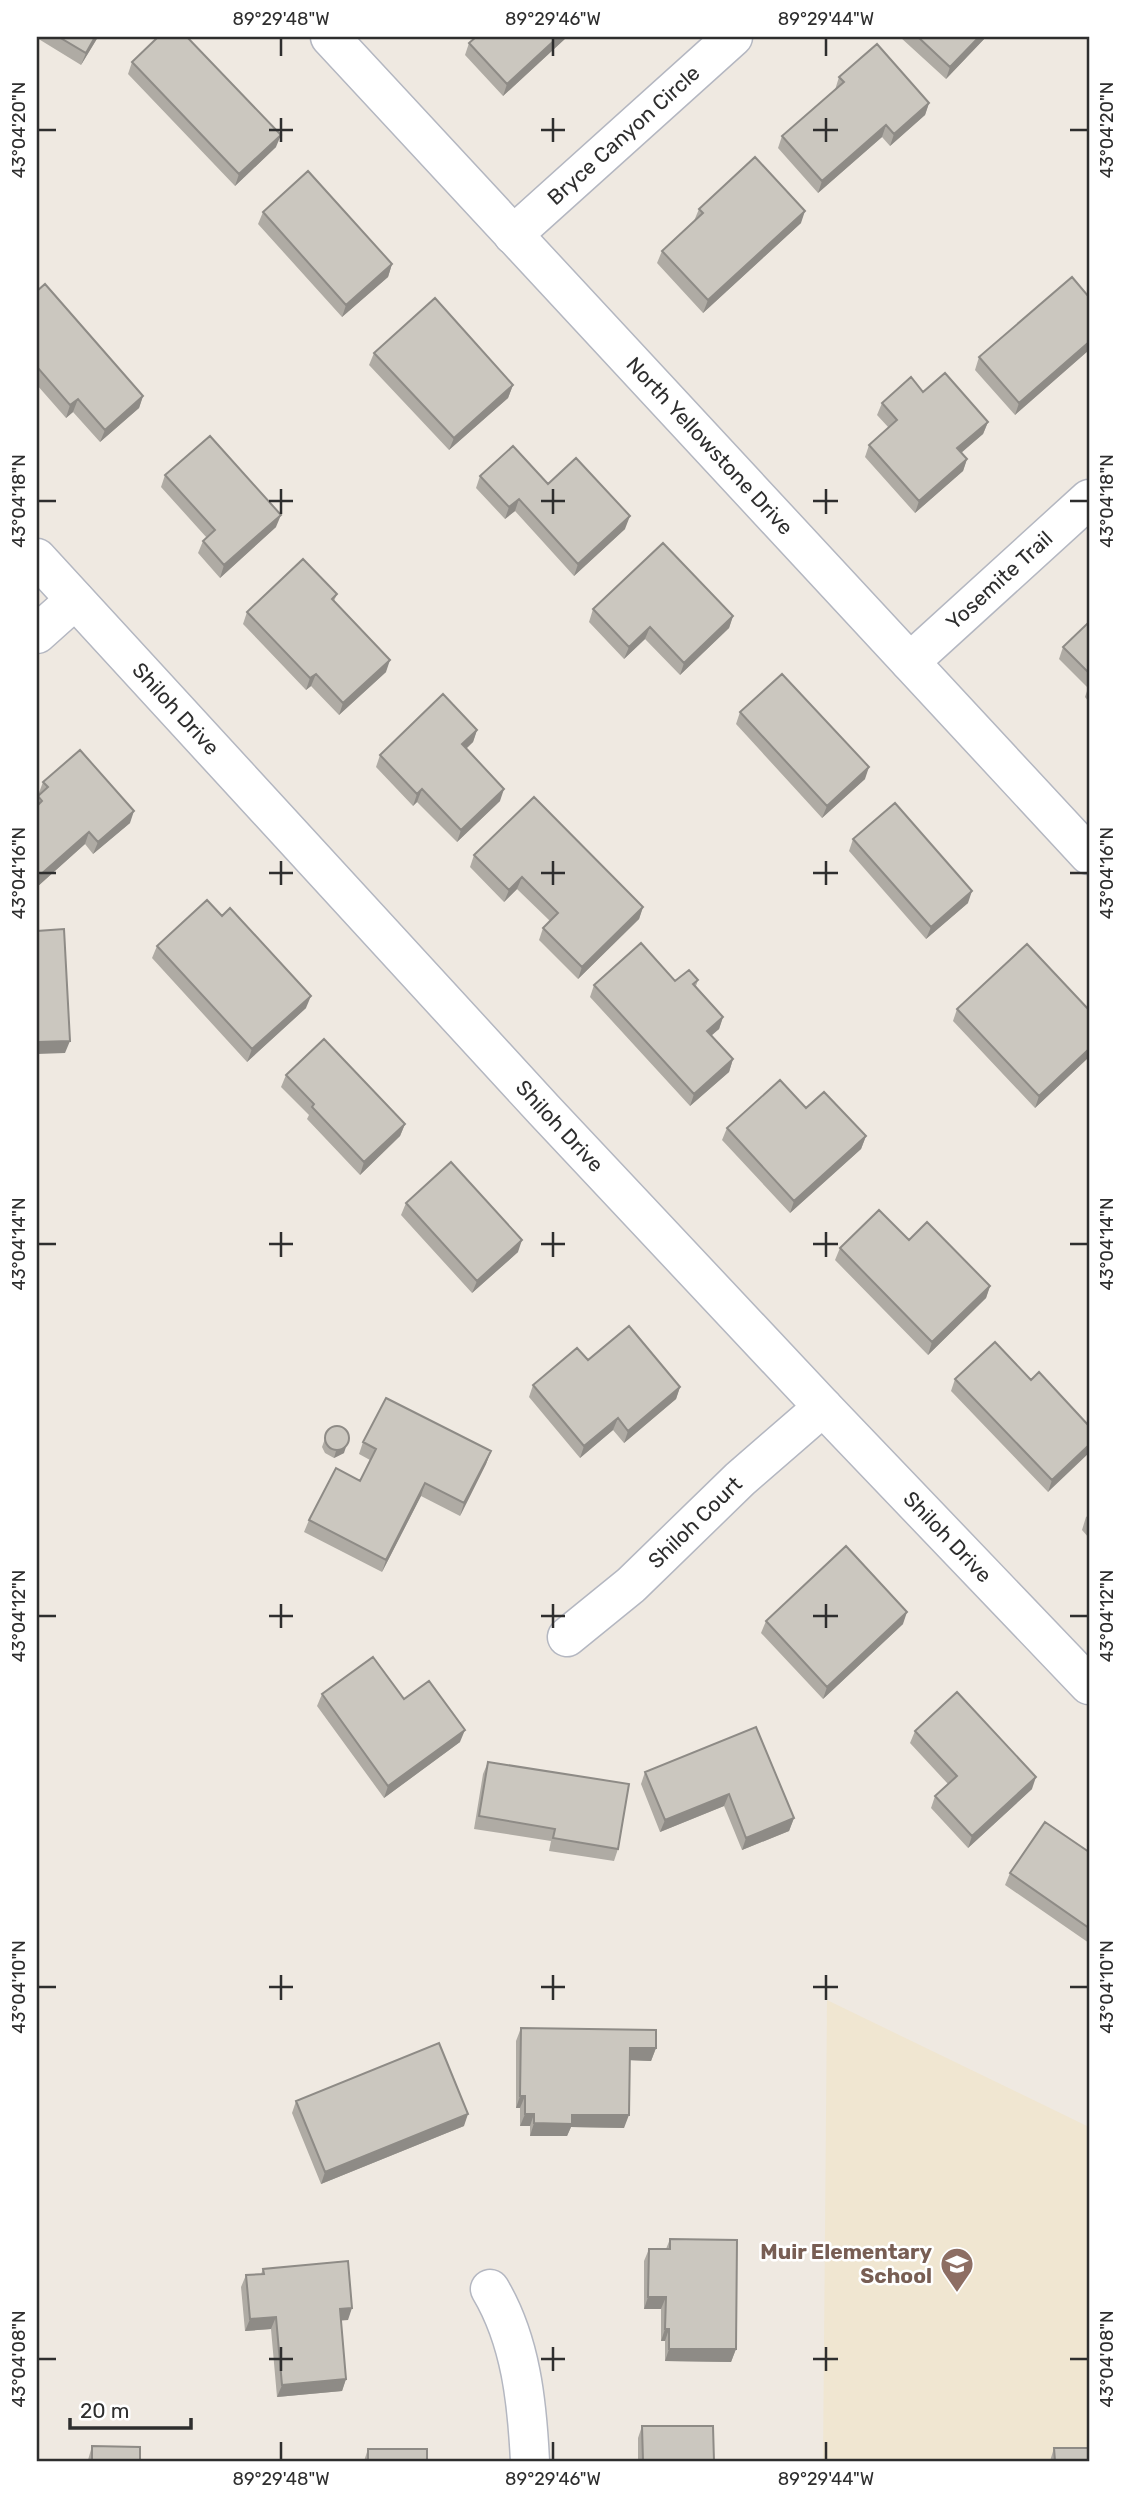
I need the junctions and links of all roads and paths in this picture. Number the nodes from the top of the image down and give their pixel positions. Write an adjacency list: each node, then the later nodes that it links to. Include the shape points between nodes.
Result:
1 (330, 37): 3 (street, North Yellowstone Drive)
2 (733, 37): 3 (street, Bryce Canyon Circle)
3 (513, 235): 8 (street, North Yellowstone Drive)
4 (1089, 499): 8 (street, Yosemite Trail)
5 (37, 558): 6 (street, Shiloh Drive)
6 (75, 600): 7 (street); 10 (street, Shiloh Drive)
7 (37, 634)
8 (910, 662): 9 (street, North Yellowstone Drive)
9 (1089, 855)
10 (823, 1407): 11 (street, Shiloh Court, via 740,1479 631,1585); 12 (street, Shiloh Drive)
11 (568, 1637)
12 (1089, 1685)
13 (491, 2289): 14 (street, via 522,2373)
14 (530, 2461)

